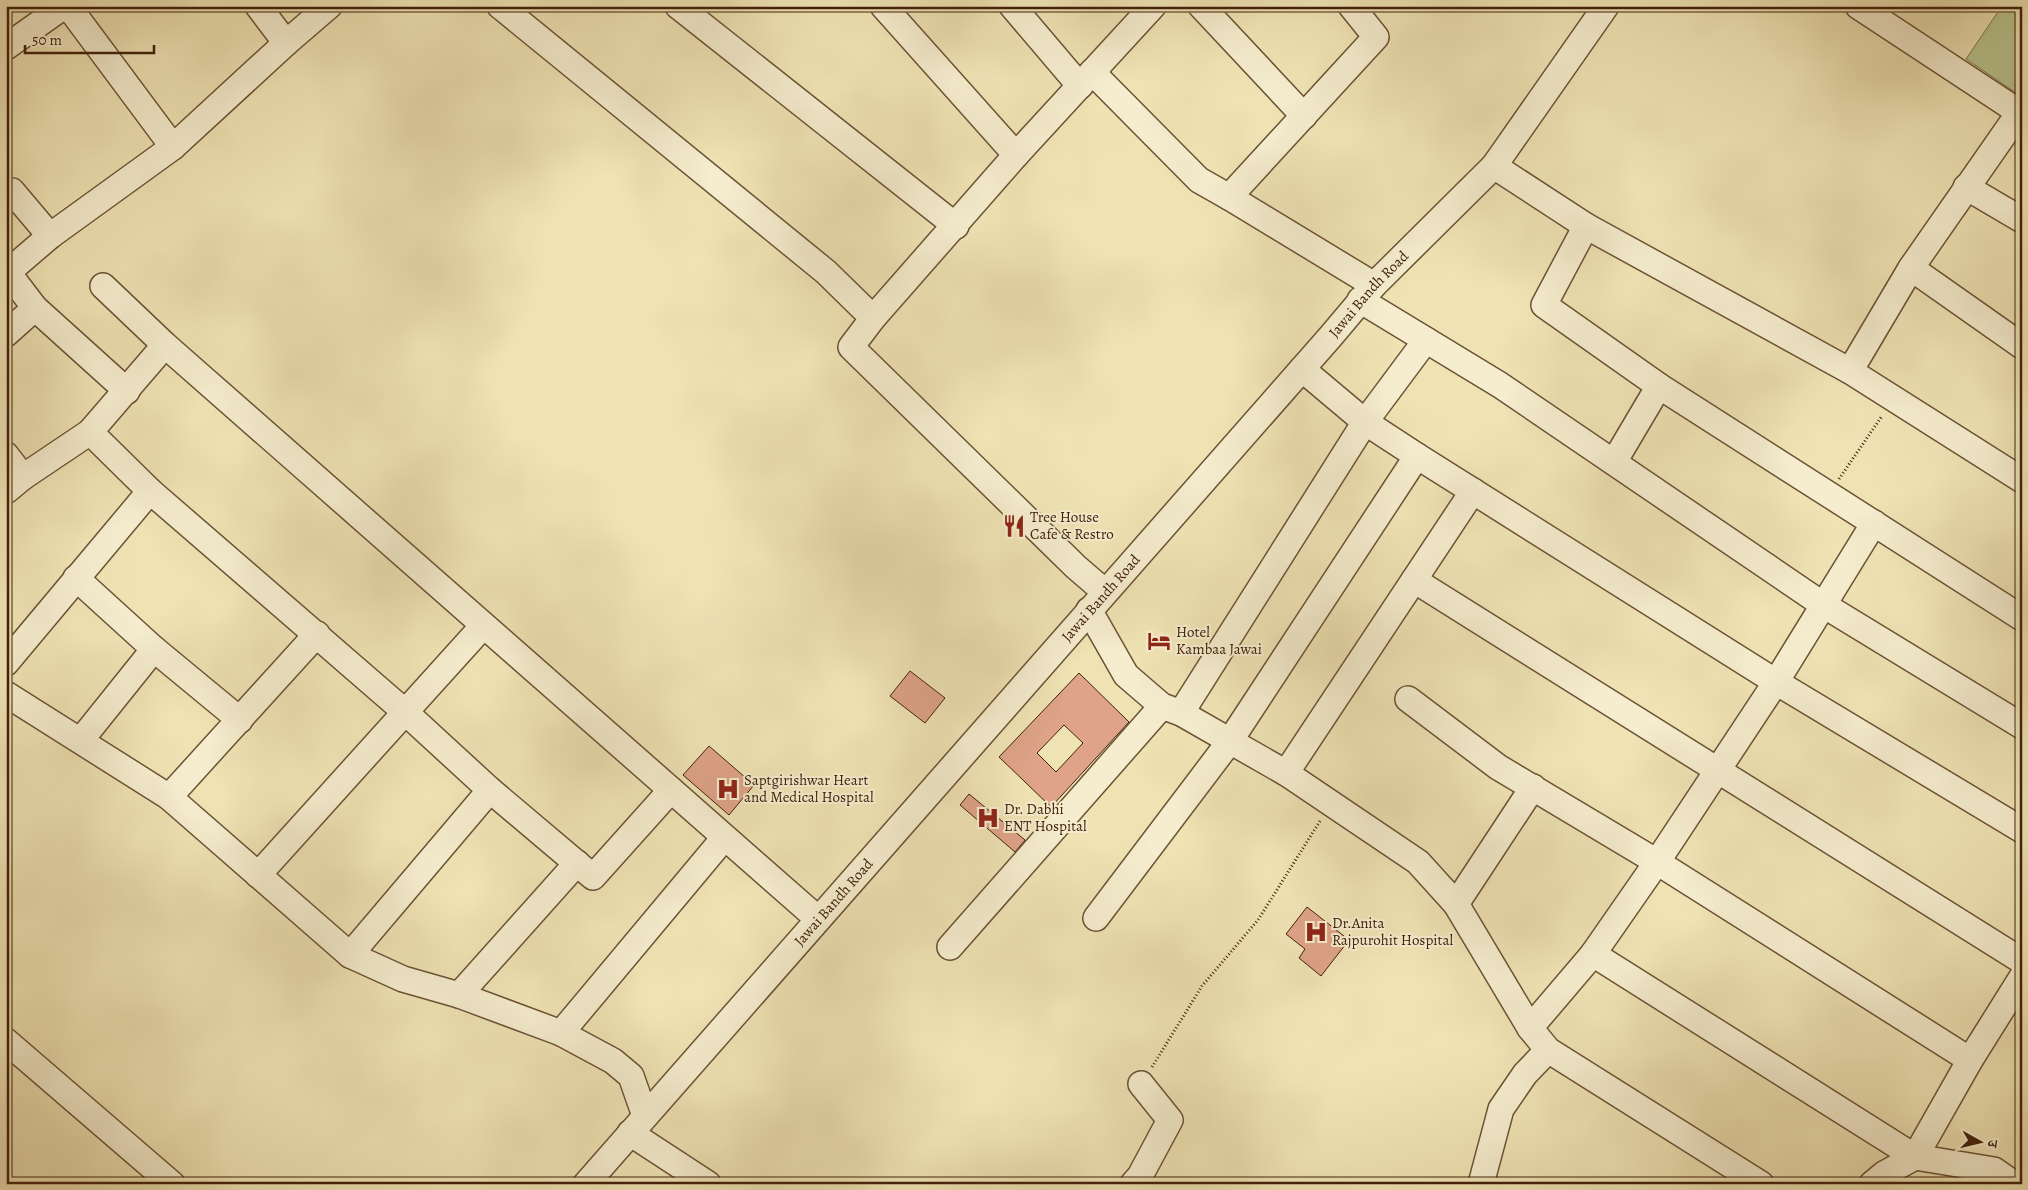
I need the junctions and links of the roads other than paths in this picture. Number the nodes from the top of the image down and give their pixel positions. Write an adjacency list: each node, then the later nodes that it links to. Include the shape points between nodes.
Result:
1 (64, 6): 15 (street)
2 (68, 6): 19 (street)
3 (258, 6): 14 (street)
4 (329, 6): 14 (street)
5 (500, 6): 34 (street, via 826,272)
6 (678, 6): 26 (street)
7 (883, 6): 20 (street)
8 (1012, 6): 16 (street)
9 (1201, 6): 18 (street)
10 (1351, 6): 18 (street, via 1376,37)
11 (1606, 6): 21 (street, Jawai Bandh Road)
12 (1858, 6): 17 (street)
13 (1142, 10): 16 (street)
14 (286, 43): 19 (street)
15 (6, 47)
16 (1086, 79): 20 (street); 24 (street, via 1199,180)
17 (2020, 113): 22 (street)
18 (1304, 116): 24 (street)
19 (173, 147): 28 (street)
20 (1016, 156): 26 (street)
21 (1494, 166): 27 (street); 32 (street, Jawai Bandh Road)
22 (1966, 187): 25 (street); 29 (street)
23 (6, 195): 28 (street, via 12,191)
24 (1229, 197): 32 (street)
25 (2022, 220)
26 (956, 226): 34 (street)
27 (1586, 226): 40 (street); 41 (street, via 1544,305)
28 (50, 236): 30 (street)
29 (1911, 268): 38 (street); 40 (street)
30 (7, 271): 33 (street)
31 (103, 286): 37 (street)
32 (1367, 292): 36 (street); 39 (street, Jawai Bandh Road)
33 (35, 308): 35 (street); 42 (street)
34 (874, 318): 55 (street, via 851,347)
35 (6, 334)
36 (1426, 340): 43 (street); 47 (street, via 1500,385)
37 (165, 346): 42 (street); 59 (street)
38 (2022, 346)
39 (1302, 369): 43 (street); 55 (street, Jawai Bandh Road)
40 (1850, 371): 48 (street)
41 (1658, 386): 47 (street); 52 (street)
42 (127, 391): 44 (street)
43 (1365, 422): 46 (street); 66 (street)
44 (90, 432): 49 (street); 50 (street)
45 (6, 455): 49 (street)
46 (1417, 456): 51 (street); 71 (street)
47 (1614, 462): 56 (street)
48 (2022, 480)
49 (15, 484)
50 (150, 491): 53 (street); 60 (street)
51 (1473, 491): 54 (street); 63 (street)
52 (1874, 523): 56 (street); 58 (street)
53 (76, 578): 61 (street); 62 (street)
54 (1414, 580): 72 (street); 73 (street)
55 (1105, 592): 57 (street, Jawai Bandh Road)
56 (1822, 604): 63 (street); 69 (street)
57 (1089, 610): 66 (street, via 1126,675); 85 (street, Jawai Bandh Road)
58 (2022, 618)
59 (483, 626): 67 (street); 76 (street)
60 (317, 634): 67 (street); 68 (street)
61 (154, 649): 68 (street); 70 (street)
62 (6, 664)
63 (1776, 682): 72 (street); 78 (street)
64 (6, 694): 70 (street)
65 (1408, 699): 74 (street, via 1498,767)
66 (1171, 709): 71 (street); 86 (street)
67 (404, 711): 75 (street); 82 (street)
68 (240, 720): 77 (street)
69 (2021, 724)
70 (81, 740): 77 (street)
71 (1230, 741): 73 (street); 84 (street)
72 (1716, 771): 81 (street); 89 (street)
73 (1286, 773): 83 (street, via 1418,862)
74 (1533, 787): 81 (street); 83 (street)
75 (490, 790): 80 (street); 88 (street)
76 (671, 790): 79 (street); 80 (street, via 593,877)
77 (169, 797): 82 (street)
78 (2022, 830)
79 (724, 838): 85 (street); 93 (street)
80 (577, 862): 91 (street)
81 (1657, 862): 87 (street); 96 (street)
82 (258, 875): 88 (street)
83 (1456, 904): 92 (street)
84 (1096, 918)
85 (818, 919): 98 (street, Jawai Bandh Road)
86 (950, 947)
87 (1593, 954): 92 (street); 99 (street)
88 (350, 955): 91 (street, via 403,979)
89 (2022, 961)
90 (2022, 977): 96 (street)
91 (459, 995): 93 (street)
92 (1530, 1028): 95 (street)
93 (560, 1033): 98 (street, via 613,1061 631,1076)
94 (6, 1041): 102 (street)
95 (1548, 1050): 104 (street, via 1525,1074 1501,1109); 105 (street)
96 (1970, 1060): 99 (street)
97 (1141, 1084): 101 (street, via 1170,1120)
98 (638, 1124): 100 (street, Jawai Bandh Road); 103 (street)
99 (1916, 1157): 106 (street); 107 (street, via 1994,1170)
100 (599, 1180)
101 (1141, 1181)
102 (172, 1184)
103 (708, 1184)
104 (1481, 1184)
105 (1761, 1184)
106 (1872, 1184)
107 (2014, 1184)

